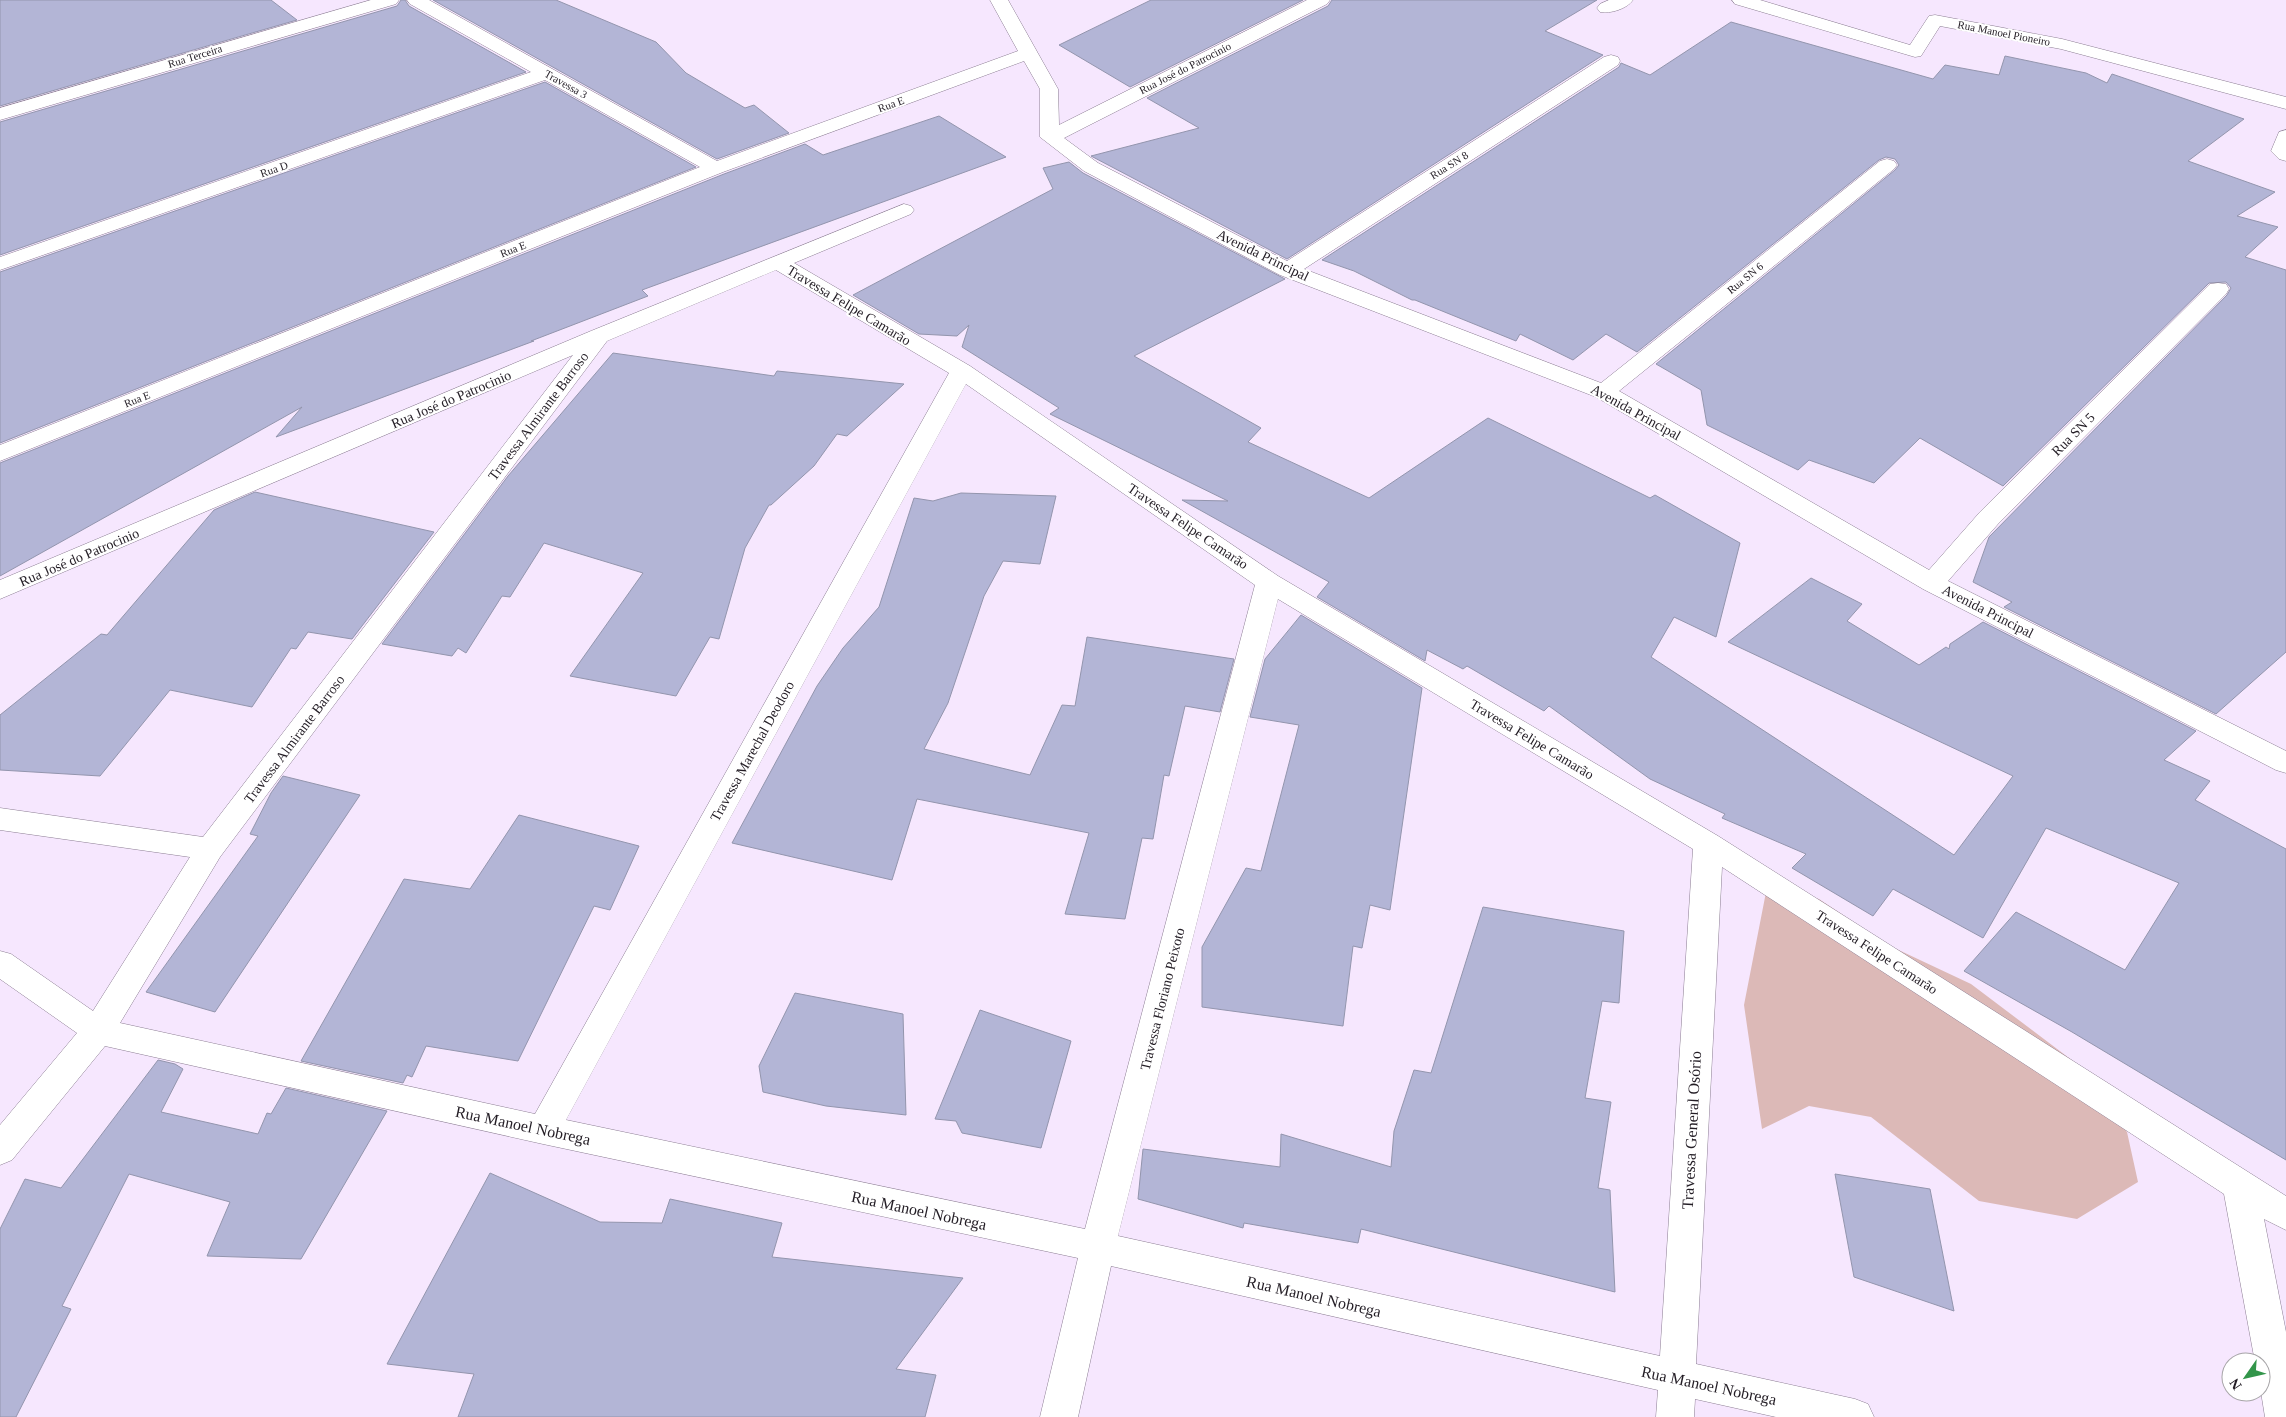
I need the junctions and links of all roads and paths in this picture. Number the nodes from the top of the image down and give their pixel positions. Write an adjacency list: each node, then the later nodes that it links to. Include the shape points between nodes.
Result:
1 (390, 0): 12 (street, Rua Terceira)
2 (416, 0): 10 (street, Travessa 3)
3 (999, 0): 8 (street)
4 (1321, 0): 14 (street, Rua José do Patrocinio)
5 (1624, 0): 7 (street)
6 (1741, 0): 11 (street, Rua Manoel Pioneiro, via 1916,52 1935,20 2062,44)
7 (1606, 8)
8 (1029, 53): 14 (street, via 1049,89); 17 (street, Rua E)
9 (1611, 62): 21 (street, Rua SN 8)
10 (547, 73): 17 (street, Travessa 3); 20 (street, Rua D)
11 (2286, 103)
12 (0, 114)
13 (2286, 136): 15 (street, via 2281,151)
14 (1050, 137): 21 (street, Avenida Principal, via 1091,167)
15 (2286, 155)
16 (1887, 165): 25 (street, Rua SN 6)
17 (716, 168): 26 (street, Rua E)
18 (904, 210): 19 (street, Rua José do Patrocinio)
19 (779, 263): 23 (street, Rua José do Patrocinio); 24 (street, Travessa Felipe Camarão)
20 (0, 264)
21 (1288, 270): 25 (street, Avenida Principal)
22 (2218, 289): 28 (street, Rua SN 5, via 1989,518)
23 (599, 336): 29 (street, Rua José do Patrocinio); 33 (street, Travessa Almirante Barroso)
24 (962, 372): 27 (street, Travessa Felipe Camarão); 36 (street, Travessa Marechal Deodoro)
25 (1604, 392): 28 (street, Avenida Principal)
26 (0, 454)
27 (1269, 582): 32 (street, Travessa Felipe Camarão); 40 (street, Travessa Floriano Peixoto)
28 (1932, 583): 30 (street, Avenida Principal)
29 (0, 590)
30 (2286, 763)
31 (0, 819): 33 (street)
32 (1708, 844): 38 (street, Travessa Felipe Camarão); 41 (street, Travessa General Osório)
33 (210, 849): 35 (street, Travessa Almirante Barroso)
34 (0, 963): 35 (street, Rua Manoel Nobrega)
35 (98, 1032): 36 (street, Rua Manoel Nobrega); 37 (street, Travessa Almirante Barroso)
36 (543, 1130): 40 (street, Rua Manoel Nobrega)
37 (0, 1150)
38 (2240, 1186): 39 (street, Travessa Felipe Camarão); 45 (street)
39 (2286, 1215)
40 (1098, 1247): 41 (street, Rua Manoel Nobrega); 42 (street, Travessa Floriano Peixoto)
41 (1677, 1378): 43 (street, Travessa General Osório); 44 (street, Rua Manoel Nobrega)
42 (1059, 1417)
43 (1675, 1417)
44 (1855, 1417)
45 (2284, 1417)

